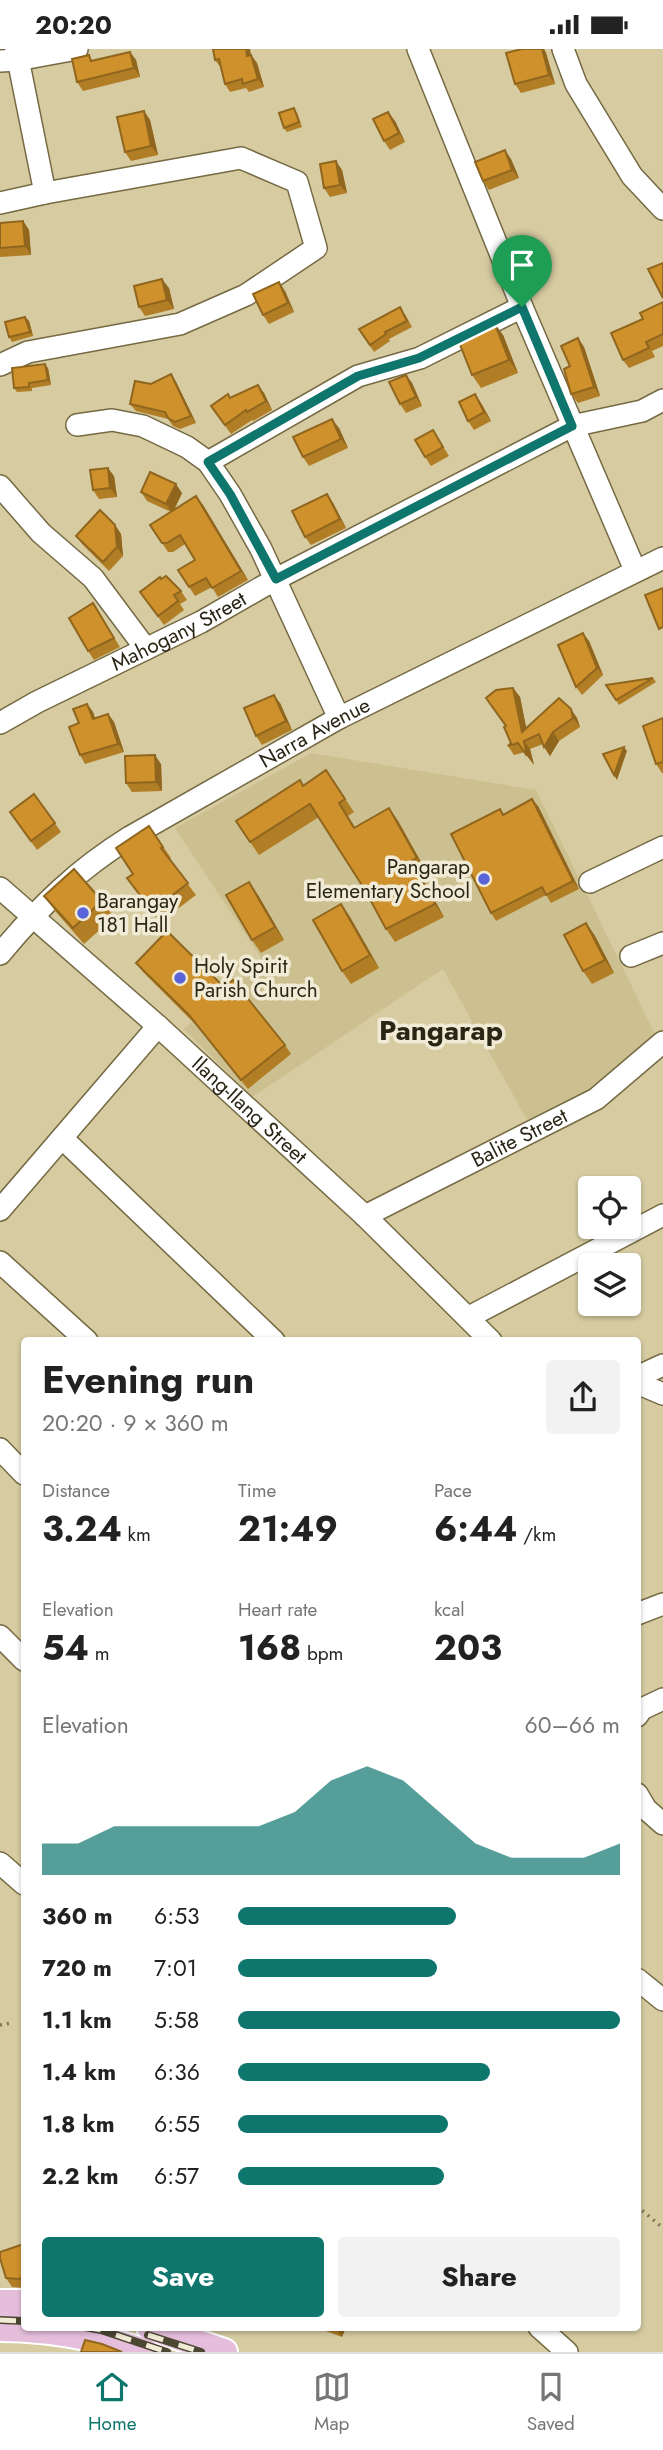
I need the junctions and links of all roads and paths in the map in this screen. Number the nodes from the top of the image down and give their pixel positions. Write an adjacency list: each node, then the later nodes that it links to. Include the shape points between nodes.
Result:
1 (77, 49): 4 (street)
2 (418, 49): 8 (street)
3 (563, 49): 7 (street, via 576,84 632,176)
4 (11, 57): 5 (street)
5 (45, 193): 6 (street); 9 (street, via 241,158 298,182 317,248 246,295 180,324 28,352)
6 (0, 203)
7 (663, 209)
8 (522, 307): 12 (street); 13 (street, via 419,358 358,376)
9 (0, 365)
10 (663, 400): 12 (street, Mahogany Street, via 642,411)
11 (77, 425): 13 (street, via 112,420 143,426)
12 (572, 426): 16 (street); 17 (street, Mahogany Street)
13 (208, 462): 17 (street)
14 (0, 486): 18 (street, via 41,533 93,578)
15 (663, 558): 16 (street, Narra Avenue)
16 (635, 571): 19 (street, Narra Avenue)
17 (276, 579): 18 (street, Mahogany Street); 19 (street)
18 (146, 649): 20 (street, Mahogany Street)
19 (339, 718): 24 (street, Narra Avenue, via 99,856)
20 (0, 722)
21 (663, 847): 22 (street)
22 (590, 882)
23 (0, 888): 24 (street, Ilang-Ilang Street)
24 (33, 915): 26 (street, Narra Avenue); 28 (street, Ilang-Ilang Street)
25 (663, 943): 27 (street)
26 (0, 954)
27 (631, 956)
28 (158, 1026): 30 (street); 33 (street, Ilang-Ilang Street)
29 (663, 1042): 33 (street, Balite Street, via 596,1100)
30 (62, 1138): 31 (street); 37 (street)
31 (0, 1210)
32 (663, 1215): 35 (street)
33 (365, 1216): 35 (street, Ilang-Ilang Street)
34 (0, 1262): 36 (street)
35 (469, 1317): 38 (street, Ilang-Ilang Street)
36 (83, 1337)
37 (270, 1337)
38 (487, 1337)
39 (663, 1365): 40 (street)
40 (641, 1375)
41 (641, 1385): 42 (street)
42 (663, 1394)
43 (0, 1449): 44 (street)
44 (21, 1470)
45 (663, 1604): 46 (street)
46 (641, 1612)
47 (0, 1636): 48 (street)
48 (21, 1657)
49 (663, 1699): 50 (street)
50 (641, 1710)
51 (641, 1801): 52 (street)
52 (663, 1824)
53 (0, 1863): 54 (street)
54 (21, 1881)
55 (641, 1982): 56 (street)
56 (663, 2000)
57 (12, 2023): 58 (path)
58 (0, 2025)
59 (641, 2209): 60 (path)
60 (663, 2228)
61 (0, 2303): 62 (main road)
62 (21, 2303)
63 (0, 2328): 64 (main road)
64 (21, 2329)
65 (64, 2331): 68 (main road)
66 (162, 2331): 70 (main road)
67 (543, 2331): 71 (street)
68 (82, 2338): 69 (main road, via 109,2340)
69 (145, 2352)
70 (224, 2352)
71 (567, 2352)

